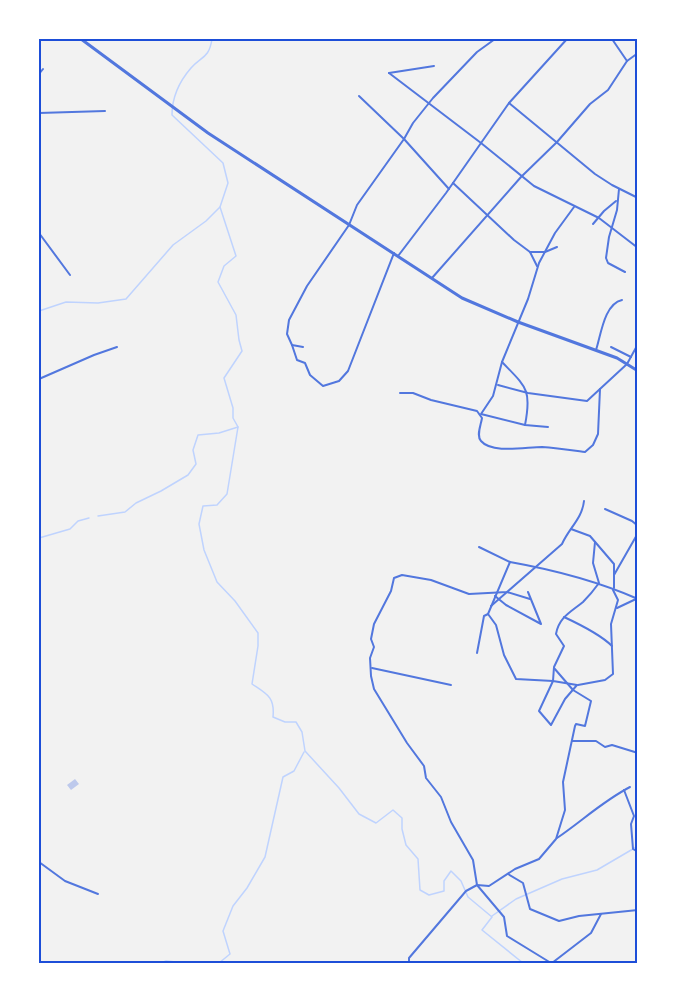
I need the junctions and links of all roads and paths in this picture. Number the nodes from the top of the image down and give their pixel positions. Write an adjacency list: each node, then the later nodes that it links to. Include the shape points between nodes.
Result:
1 (81, 39): 27 (street, via 208,133)
2 (494, 39): 11 (street, via 447,81)
3 (567, 39): 12 (street)
4 (612, 39): 6 (street)
5 (638, 53): 6 (street)
6 (627, 61): 16 (street, via 608,90 590,104)
7 (434, 66): 11 (street, via 388,73)
8 (43, 69): 9 (street)
9 (39, 74)
10 (359, 96): 15 (street)
11 (429, 103): 15 (street); 17 (street)
12 (509, 103): 16 (street); 17 (street)
13 (105, 111): 14 (street)
14 (39, 113)
15 (404, 140): 20 (street); 27 (street, via 357,205)
16 (557, 142): 18 (street); 21 (street)
17 (481, 143): 18 (street); 19 (street)
18 (521, 177): 24 (street); 25 (street)
19 (453, 183): 20 (street); 25 (street)
20 (449, 189): 36 (street)
21 (619, 189): 22 (street); 23 (street)
22 (638, 198)
23 (617, 200): 26 (street); 29 (street)
24 (574, 207): 26 (street); 35 (street)
25 (488, 216): 34 (street); 40 (street)
26 (599, 218): 28 (street); 29 (street)
27 (349, 225): 36 (street); 43 (street, via 289,320 287,334)
28 (593, 225)
29 (613, 227): 32 (street); 38 (street, via 606,258)
30 (39, 233): 39 (street)
31 (638, 241): 32 (street)
32 (637, 247)
33 (557, 248): 35 (street)
34 (530, 252): 35 (street); 37 (street)
35 (545, 252): 37 (street)
36 (396, 254): 40 (street); 43 (street, via 348,371 339,381 323,386 310,375 305,363 297,360)
37 (537, 267): 42 (street)
38 (625, 272)
39 (70, 275)
40 (431, 278): 42 (street, via 462,298)
41 (622, 300): 48 (street, via 609,310)
42 (518, 322): 48 (street); 50 (street)
43 (292, 345): 46 (street)
44 (638, 345): 49 (street)
45 (117, 347): 53 (street)
46 (303, 347)
47 (610, 347): 49 (street)
48 (596, 350): 51 (street)
49 (631, 357): 51 (street)
50 (502, 363): 54 (street); 57 (street)
51 (627, 364): 52 (street); 55 (street)
52 (638, 370)
53 (39, 379)
54 (497, 384): 57 (street); 58 (street)
55 (600, 389): 57 (street, via 587,402); 58 (street, via 598,434 585,452 495,448 484,444 478,436)
56 (400, 393): 58 (street, via 413,393)
57 (528, 393): 59 (street)
58 (481, 414): 59 (street)
59 (525, 425): 60 (street)
60 (548, 427)
61 (584, 501): 66 (street, via 580,518)
62 (605, 509): 64 (street)
63 (638, 519): 64 (street)
64 (632, 520): 65 (street)
65 (638, 526)
66 (571, 529): 68 (street); 71 (street, via 562,544)
67 (638, 533): 72 (street)
68 (595, 542): 72 (street, via 614,564); 73 (street, via 593,563)
69 (480, 547): 70 (street)
70 (510, 562): 71 (street); 77 (street)
71 (536, 567): 73 (street); 75 (street)
72 (614, 575): 74 (street)
73 (599, 584): 74 (street); 84 (street)
74 (613, 588): 78 (street); 82 (street)
75 (507, 592): 77 (street); 79 (street); 80 (street)
76 (528, 592): 80 (street)
77 (495, 594): 79 (street); 81 (street); 87 (street, via 469,594 431,580 402,575 394,579 374,624)
78 (638, 598): 82 (street)
79 (499, 599): 80 (street, via 541,624); 81 (street)
80 (530, 599)
81 (489, 607): 83 (street)
82 (617, 608): 85 (street, via 611,624)
83 (488, 614): 86 (street, via 484,616); 89 (street, via 516,679)
84 (563, 617): 85 (street, via 603,637); 88 (street, via 556,634 564,646)
85 (612, 646): 92 (street, via 613,674 605,680)
86 (477, 653)
87 (371, 668): 91 (street); 102 (street, via 374,689 424,766 426,778 441,797 473,860)
88 (554, 668): 89 (street); 90 (street)
89 (553, 681): 90 (street); 93 (street, via 539,711 551,725)
90 (568, 684): 92 (street); 93 (street)
91 (451, 685)
92 (577, 685): 93 (street)
93 (573, 690): 94 (street, via 591,701 585,726 576,724)
94 (572, 741): 95 (street, via 596,741 605,747 612,745); 98 (street, via 562,782 565,810)
95 (638, 753)
96 (630, 787): 97 (street)
97 (624, 790): 98 (street); 99 (street, via 634,816 633,849)
98 (556, 839): 101 (street, via 539,859)
99 (638, 852)
100 (39, 862): 103 (street, via 65,880)
101 (508, 874): 102 (street, via 489,886); 105 (street, via 523,883 530,909 559,921)
102 (477, 885): 106 (street, via 466,891 409,958); 107 (street, via 504,917 507,936)
103 (98, 894)
104 (638, 910): 105 (street)
105 (601, 914): 107 (street, via 591,933)
106 (409, 963)
107 (551, 963)

